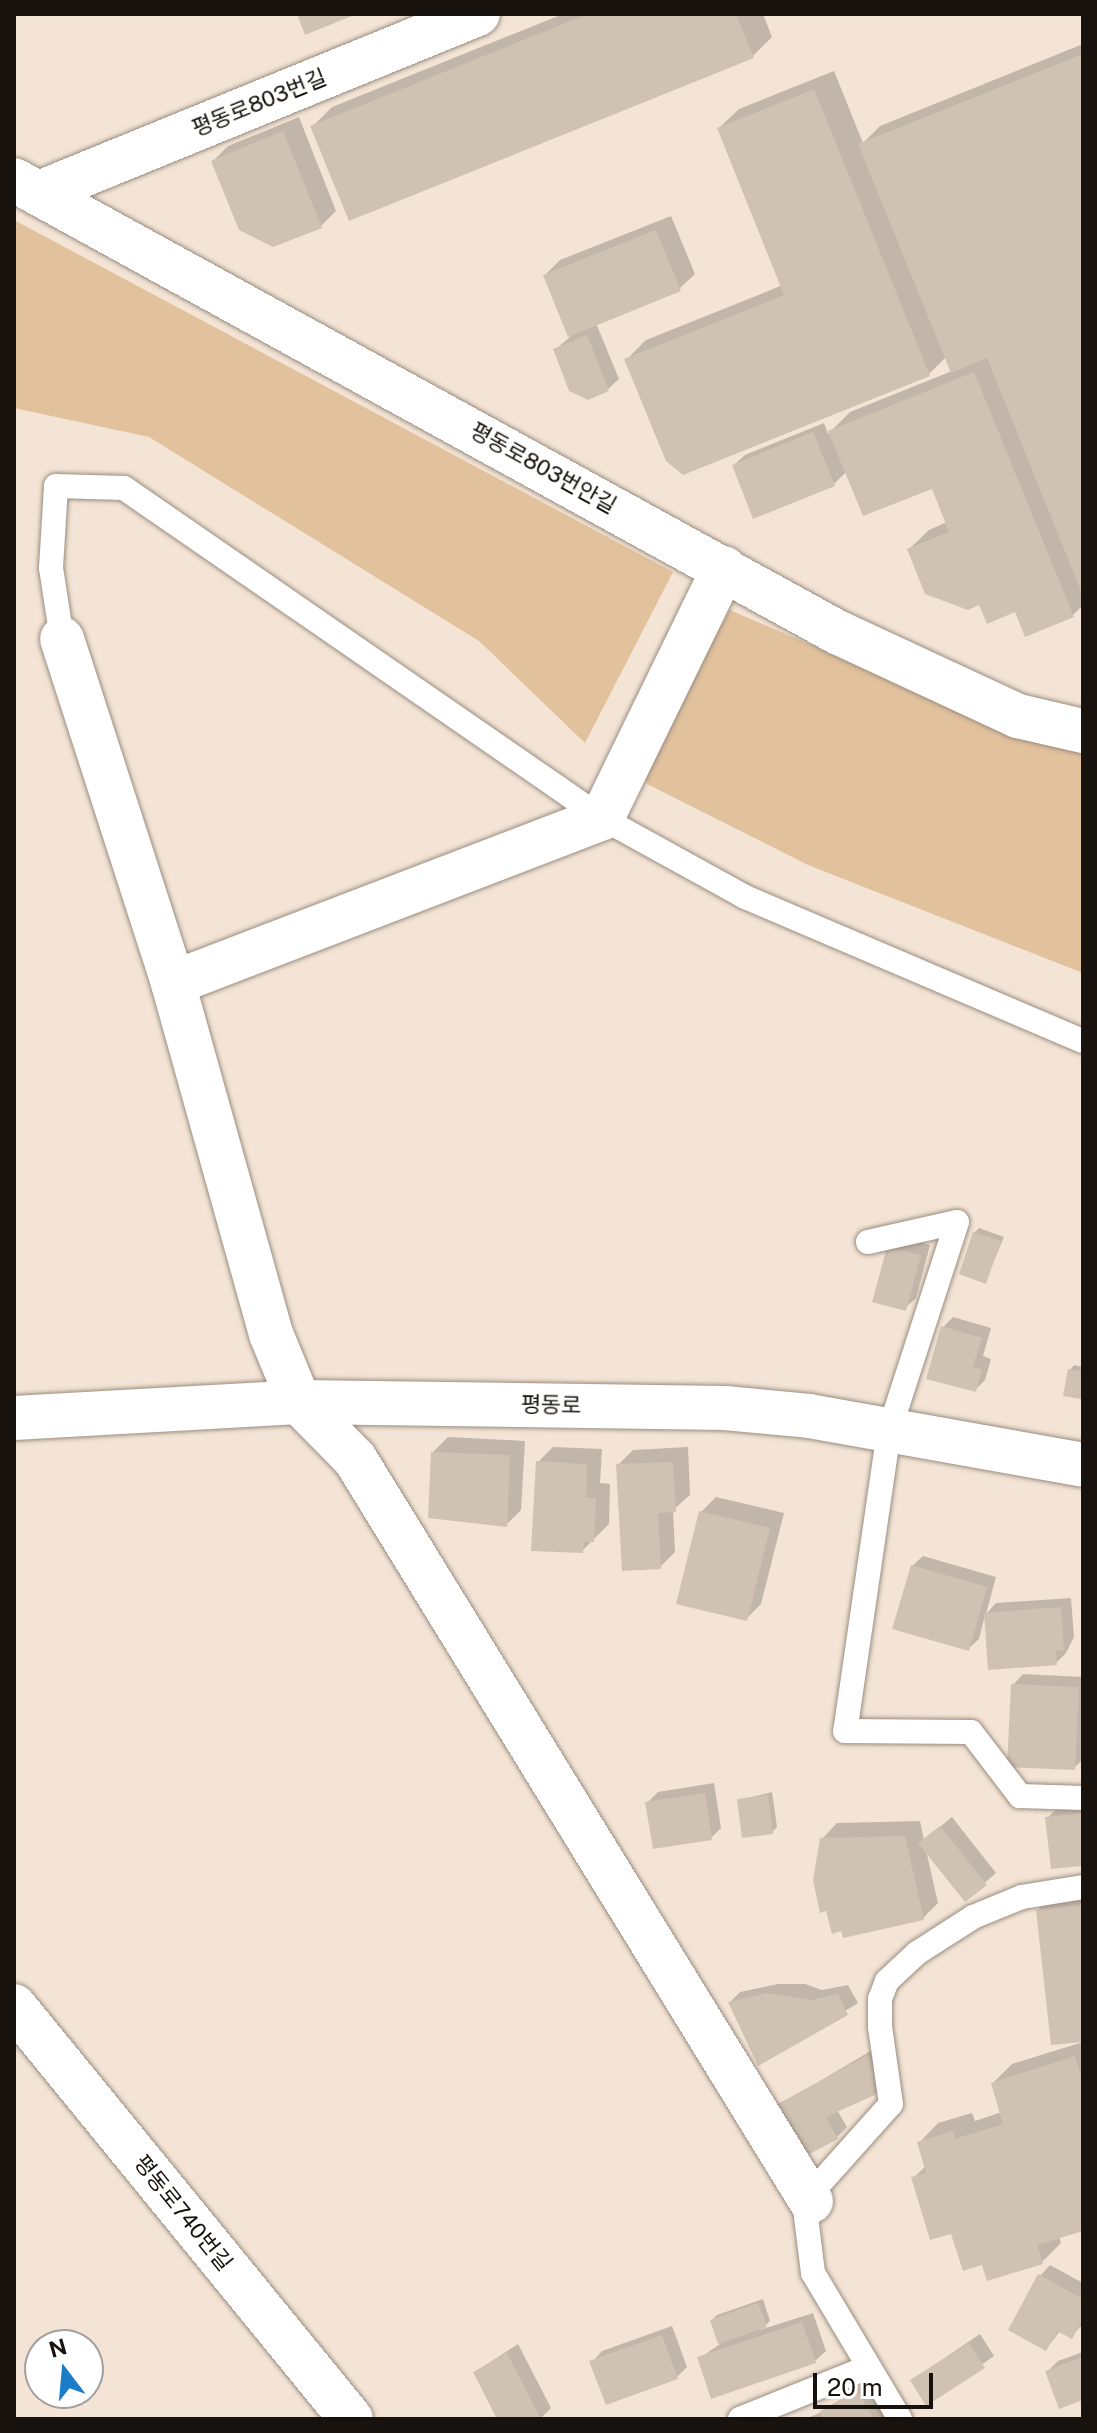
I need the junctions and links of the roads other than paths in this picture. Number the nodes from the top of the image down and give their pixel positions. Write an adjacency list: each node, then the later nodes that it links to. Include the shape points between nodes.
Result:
1 (478, 14): 2 (street, 평동로803번길)
2 (27, 186): 3 (street, 평동로803번안길)
3 (724, 568): 5 (street, 평동로803번안길, via 837,632 1018,716); 6 (street)
4 (62, 639): 6 (lane, via 51,568 56,486 124,488); 7 (street)
5 (1083, 731)
6 (602, 818): 7 (street); 8 (lane, via 745,897)
7 (173, 983): 10 (street, via 271,1334)
8 (1083, 1041)
9 (868, 1242): 12 (lane, via 957,1222)
10 (299, 1402): 11 (street, 평동로); 12 (street, 평동로, via 725,1408); 17 (street, via 355,1459)
11 (14, 1418)
12 (889, 1431): 13 (street, 평동로); 14 (lane, via 845,1731 971,1732 1020,1796)
13 (1083, 1465)
14 (1083, 1798)
15 (1083, 1887): 17 (lane, via 1022,1897 973,1917 917,1953 887,1981 880,1999 880,2027 891,2104 827,2172)
16 (14, 2006): 19 (street, 평동로740번길)
17 (811, 2201): 18 (lane, via 806,2245 813,2273)
18 (869, 2367): 20 (lane); 21 (lane)
19 (351, 2419)
20 (740, 2419)
21 (900, 2419)

